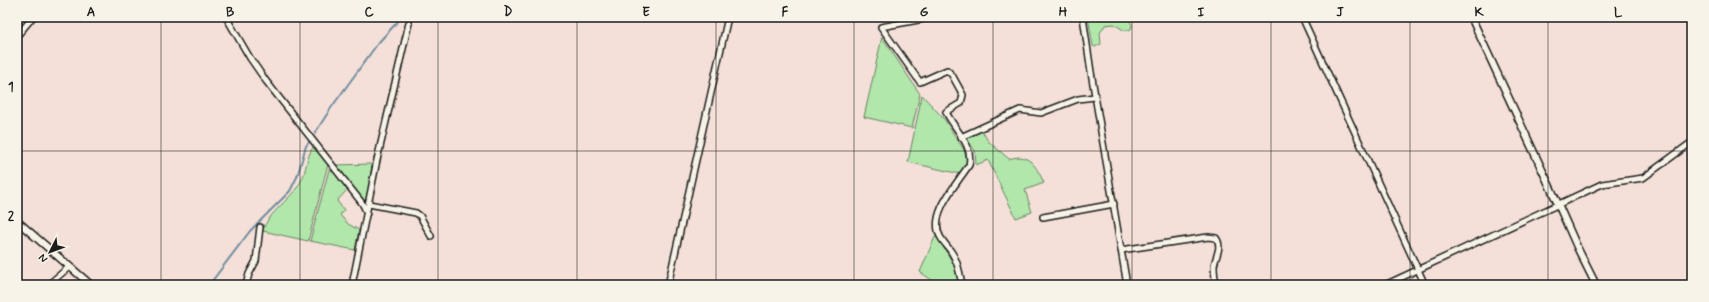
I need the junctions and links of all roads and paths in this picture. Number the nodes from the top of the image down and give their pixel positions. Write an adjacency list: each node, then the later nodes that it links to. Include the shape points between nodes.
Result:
1 (33, 17): 9 (street)
2 (226, 17): 16 (street, via 258,70 362,203)
3 (728, 17): 28 (street)
4 (934, 17): 11 (street, via 882,27 920,82 947,70 952,75 963,95 963,100 946,112)
5 (1083, 17): 10 (street)
6 (1302, 17): 23 (street)
7 (1471, 17): 15 (street)
8 (409, 23): 13 (street)
9 (17, 36)
10 (1095, 97): 11 (street, via 1078,99 1042,113 1020,110); 14 (street)
11 (962, 137): 29 (street, via 969,150 969,165 940,209 937,225 938,232 957,264)
12 (1692, 142): 15 (street, via 1643,178 1602,184)
13 (369, 204): 16 (street); 20 (street, via 416,213)
14 (1114, 204): 17 (street); 21 (street)
15 (1558, 204): 23 (street); 34 (street)
16 (367, 213): 27 (street)
17 (1043, 217)
18 (17, 221): 22 (street)
19 (260, 227): 26 (street, via 256,260)
20 (431, 236)
21 (1121, 250): 30 (street); 31 (street, via 1216,238 1219,246 1214,264)
22 (69, 267): 24 (street); 25 (street)
23 (1418, 269): 32 (street); 33 (street)
24 (48, 285)
25 (91, 285)
26 (246, 285)
27 (352, 285)
28 (668, 285)
29 (962, 285)
30 (1127, 285)
31 (1216, 285)
32 (1385, 285)
33 (1425, 285)
34 (1596, 285)

